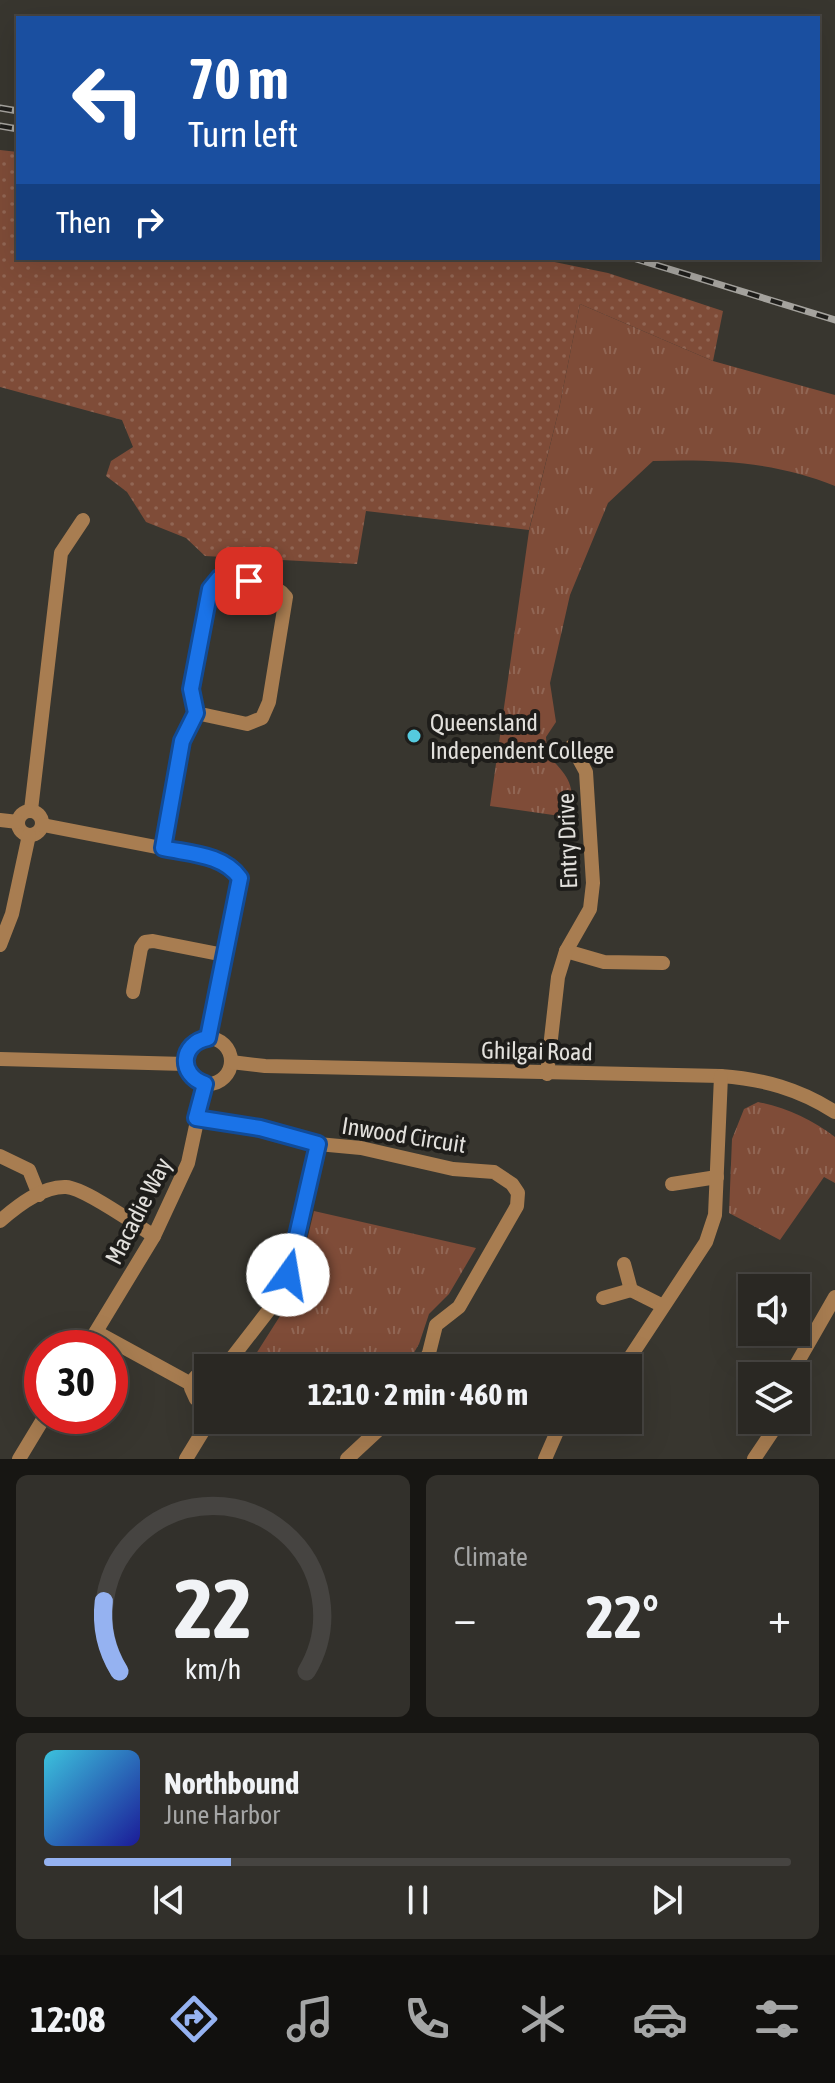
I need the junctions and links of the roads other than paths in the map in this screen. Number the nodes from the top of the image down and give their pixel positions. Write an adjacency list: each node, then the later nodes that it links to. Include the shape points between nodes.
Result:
1 (83, 520): 4 (street, via 61,553)
2 (196, 713): 2 (street, via 247,724 262,718 286,597 280,589 219,578 210,589 191,689); 9 (street, via 182,741)
3 (572, 746): 11 (street, Entry Drive, via 586,772 593,883 590,909)
4 (31, 810): 6 (street); 7 (street)
5 (0, 820): 6 (street)
6 (18, 822): 8 (street)
7 (43, 825): 8 (street); 9 (street)
8 (29, 835): 10 (street)
9 (163, 848): 12 (street, via 218,859 240,878)
10 (0, 945)
11 (566, 951): 13 (street, via 604,962); 19 (street, Entry Drive)
12 (224, 955): 14 (street, via 145,942); 15 (street)
13 (663, 963)
14 (133, 992)
15 (208, 1038): 17 (street, via 225,1046); 18 (street, via 191,1045)
16 (0, 1059): 18 (street)
17 (231, 1062): 19 (street, Ghilgai Road); 21 (street, via 221,1080)
18 (185, 1064): 21 (street, via 193,1079)
19 (547, 1074): 20 (street, Ghilgai Road)
20 (721, 1076): 22 (street, Ghilgai Road, via 784,1086); 26 (street)
21 (205, 1084): 23 (street, Macadie Way)
22 (835, 1112)
23 (196, 1118): 24 (lane); 30 (street, Macadie Way, via 188,1163)
24 (318, 1144): 38 (street, Inwood Circuit, via 288,1275 279,1297); 39 (street, Inwood Circuit, via 494,1172 518,1193 517,1206 459,1307 436,1325)
25 (0, 1156): 28 (street, via 29,1170)
26 (717, 1177): 27 (street); 35 (street, via 715,1215 706,1242)
27 (672, 1184)
28 (39, 1195): 29 (street); 30 (street, via 67,1187)
29 (0, 1221)
30 (154, 1236): 36 (street, Macadie Way)
31 (624, 1264): 32 (street)
32 (631, 1290): 34 (street); 35 (street)
33 (835, 1297): 41 (street)
34 (603, 1298)
35 (663, 1306): 40 (street)
36 (97, 1330)
37 (128, 1350): 43 (street)
38 (235, 1354)
39 (428, 1354)
40 (632, 1354)
41 (798, 1362)
42 (194, 1380): 43 (street)
43 (191, 1384): 44 (street)
44 (194, 1396)
45 (34, 1434): 50 (street)
46 (201, 1434): 51 (street)
47 (374, 1434): 52 (street)
48 (554, 1434): 53 (street)
49 (771, 1434): 54 (street)
50 (19, 1459)
51 (186, 1459)
52 (347, 1459)
53 (545, 1459)
54 (754, 1459)

